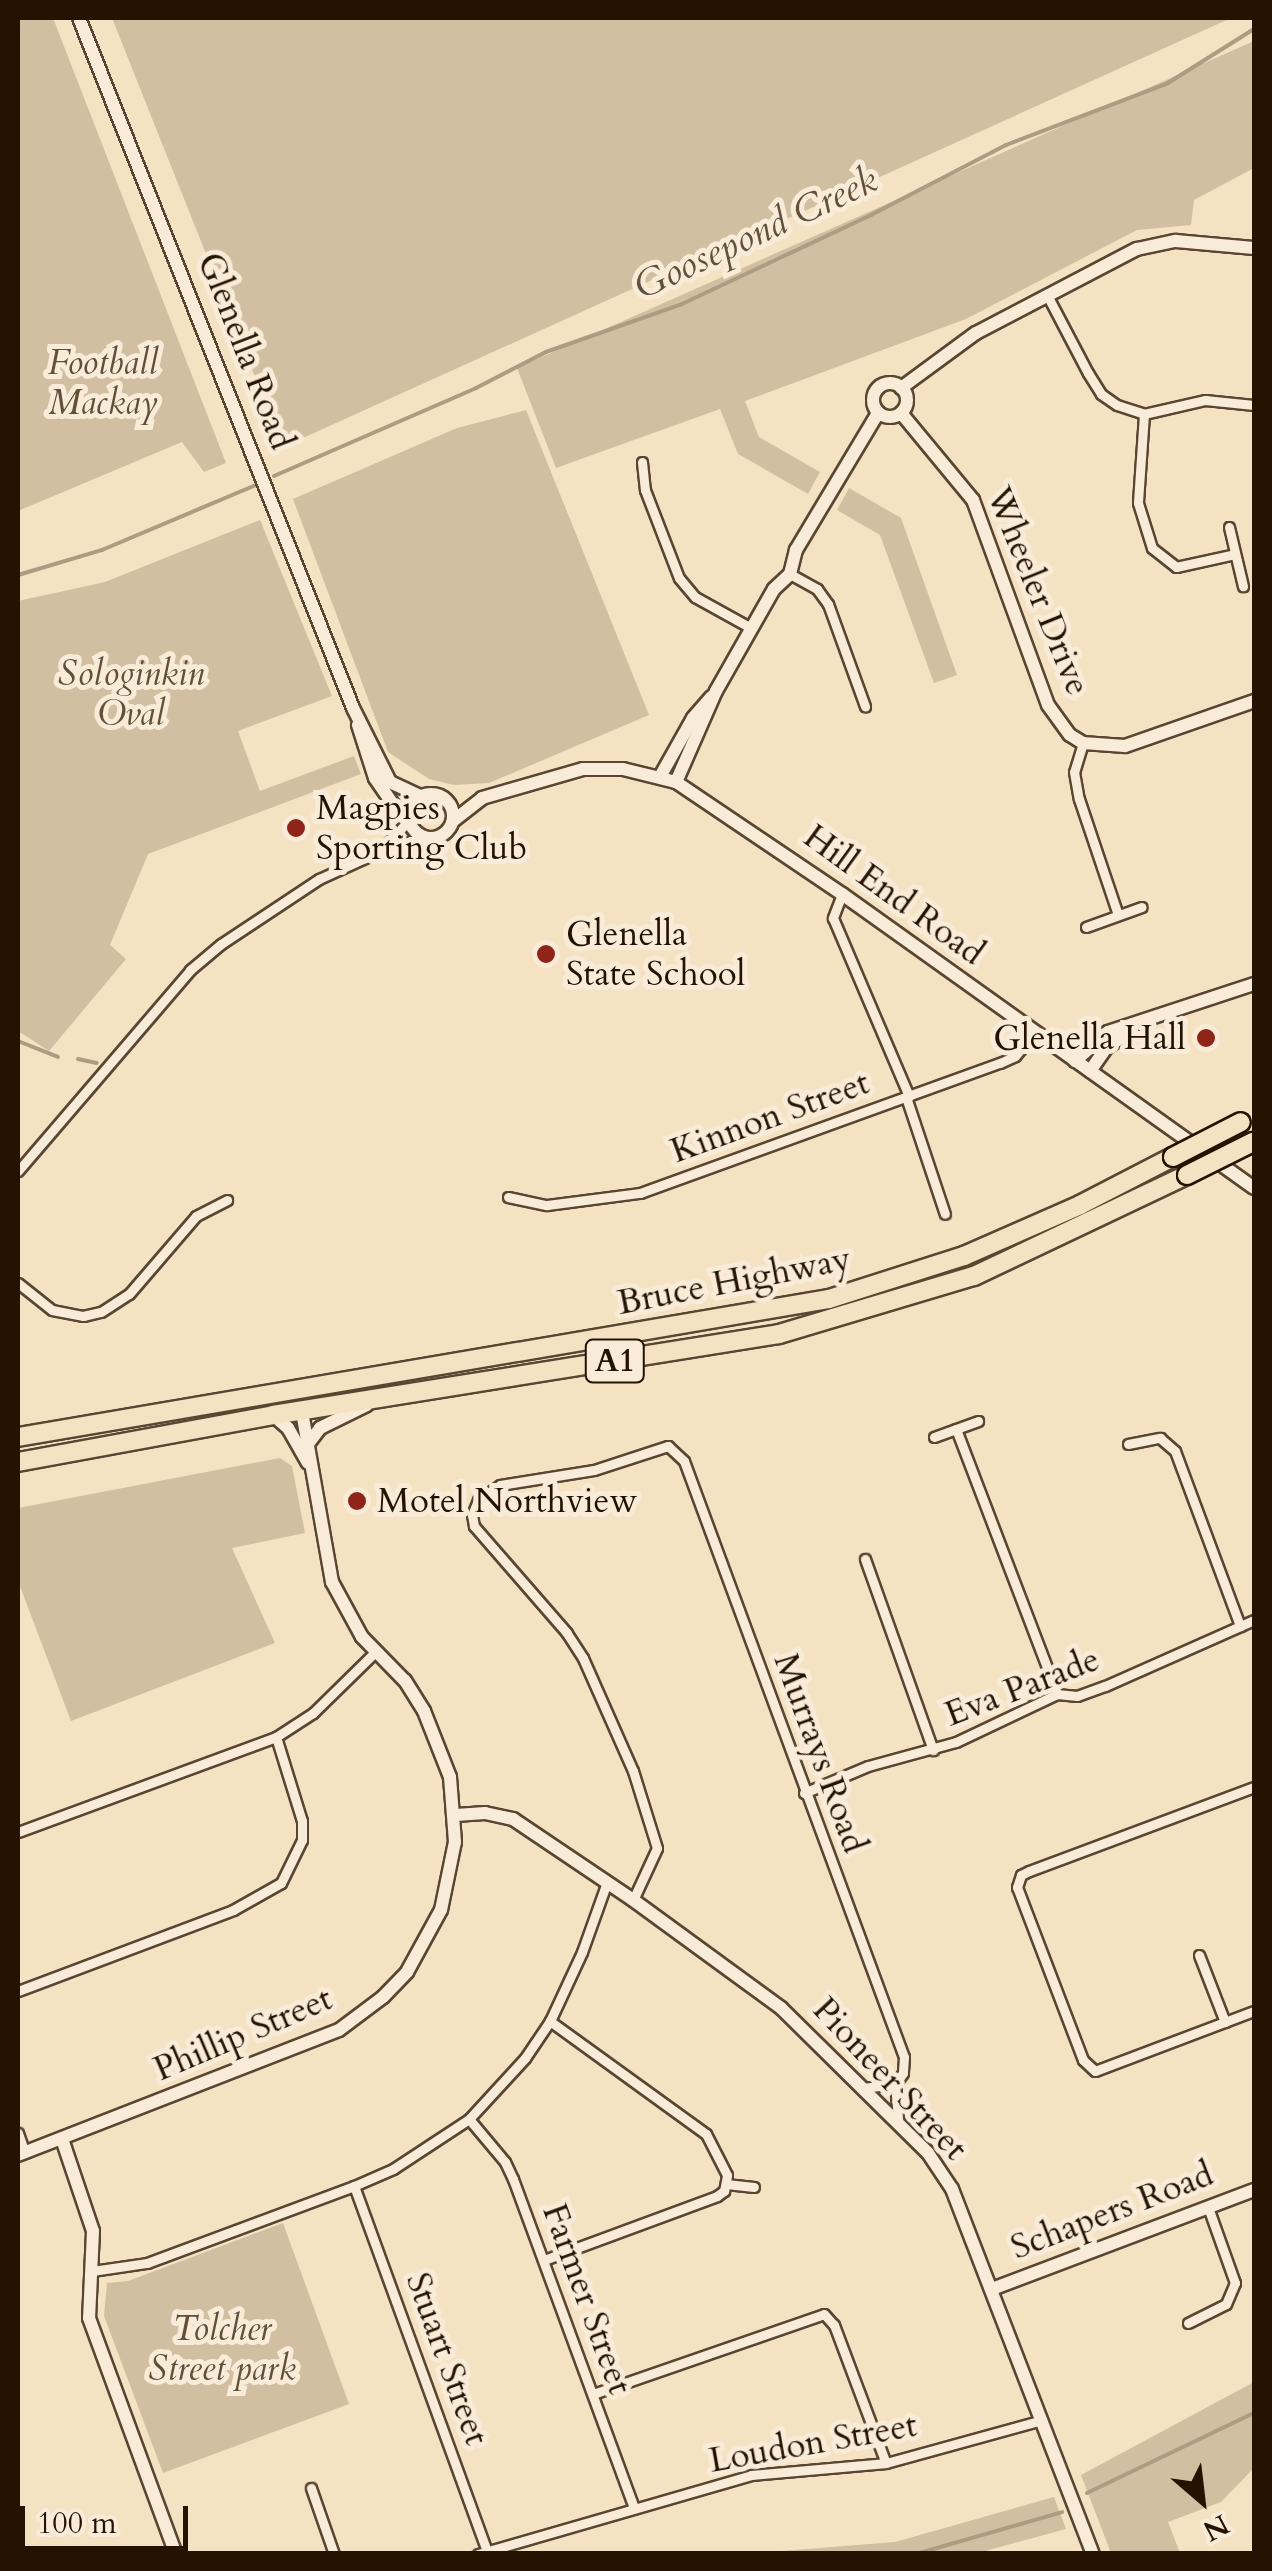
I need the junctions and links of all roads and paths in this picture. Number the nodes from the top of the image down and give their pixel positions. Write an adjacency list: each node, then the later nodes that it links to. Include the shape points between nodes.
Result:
1 (79, 18): 18 (street, Glenella Road)
2 (1254, 248): 3 (street, via 1158,242)
3 (1046, 296): 4 (street, via 946,352); 8 (street, via 1102,394)
4 (901, 388): 6 (street); 7 (street, via 890,383 876,389)
5 (1254, 404): 8 (street, via 1205,400)
6 (901, 412): 7 (street); 19 (street, Wheeler Drive, via 972,500 1048,705)
7 (878, 413): 12 (street, via 796,550)
8 (1144, 414): 11 (street, via 1138,503 1152,548 1176,567)
9 (642, 462): 14 (street, via 645,490 679,578 695,597)
10 (1229, 527): 11 (street)
11 (1235, 554): 13 (street)
12 (790, 574): 14 (street); 17 (street, via 828,604)
13 (1243, 586)
14 (751, 628): 15 (street)
15 (716, 692): 20 (street); 21 (street)
16 (1254, 701): 19 (street, Wheeler Drive, via 1125,746)
17 (865, 706)
18 (354, 708): 22 (street, Glenella Road, via 390,782); 25 (street, Glenella Road, via 375,778)
19 (1082, 743): 31 (street, via 1074,772 1079,799)
20 (660, 775): 21 (street, Hill End Road); 24 (street, Hill End Road, via 583,769)
21 (676, 782): 29 (street, Hill End Road)
22 (420, 796): 23 (street); 25 (street)
23 (442, 796): 24 (street, Hill End Road); 26 (street)
24 (482, 798): 26 (street, Hill End Road)
25 (409, 818): 27 (street); 28 (street)
26 (454, 821): 27 (street, via 440,837)
27 (424, 837): 28 (street)
28 (384, 849): 41 (street, via 289,895 190,970)
29 (842, 894): 35 (street, Hill End Road); 38 (street, via 833,917)
30 (1142, 906): 31 (street)
31 (1118, 915): 32 (street)
32 (1086, 927)
33 (1254, 984): 34 (street)
34 (1152, 1021): 36 (street, via 1108,1032); 37 (street, via 1107,1047)
35 (1035, 1034): 36 (street, Hill End Road); 38 (street, Kinnon Street, via 1016,1056)
36 (1075, 1062): 37 (street, Hill End Road)
37 (1090, 1071): 42 (street, Hill End Road)
38 (908, 1096): 43 (street, Kinnon Street, via 640,1193 546,1205); 45 (street)
39 (1248, 1119): 51 (highway, Bruce Highway / A1, bridge, via 964,1256 829,1299)
40 (1254, 1142): 47 (highway, Bruce Highway / A1, bridge, via 1006,1264 857,1313 779,1334)
41 (18, 1171)
42 (1254, 1188)
43 (508, 1197)
44 (226, 1200): 46 (street, via 196,1216 129,1294 101,1312 68,1316)
45 (946, 1214)
46 (18, 1283)
47 (378, 1400): 48 (highway, Bruce Highway / A1); 55 (street, via 325,1425)
48 (302, 1411): 49 (highway, Bruce Highway / A1); 51 (highway, via 284,1400 139,1424); 55 (street)
49 (273, 1416): 57 (highway, Bruce Highway / A1); 58 (street, via 288,1428)
50 (978, 1421): 52 (street)
51 (79, 1426): 53 (highway, Bruce Highway / A1)
52 (956, 1429): 54 (street); 63 (street)
53 (18, 1437)
54 (934, 1437)
55 (308, 1444): 58 (street)
56 (1128, 1444): 61 (street, via 1160,1438 1175,1451)
57 (18, 1462)
58 (309, 1466): 62 (street, Phillip Street, via 332,1582)
59 (864, 1559): 65 (street)
60 (1254, 1620): 61 (street, Eva Parade)
61 (1240, 1626): 63 (street, Eva Parade, via 1106,1686 1077,1696)
62 (376, 1651): 64 (street, via 313,1713); 68 (street, Phillip Street, via 405,1681 440,1743)
63 (1057, 1694): 65 (street, Eva Parade)
64 (276, 1737): 69 (street); 73 (street, via 302,1821 302,1840 281,1883 233,1910)
65 (933, 1750): 67 (street, Eva Parade, via 868,1766)
66 (1254, 1787): 76 (street, via 1029,1871 1017,1887 1088,2067 1105,2069)
67 (804, 1793): 71 (street, Murrays Road, via 684,1460 668,1446 594,1470 500,1485 478,1500 474,1526 583,1658 633,1771 658,1848); 77 (street, Murrays Road, via 904,2057)
68 (456, 1815): 70 (street, Pioneer Street, via 513,1818); 82 (street, Phillip Street, via 452,1866 426,1942 407,1972 360,2017 315,2043)
69 (18, 1832)
70 (607, 1882): 71 (street, Pioneer Street); 75 (street)
71 (633, 1900): 78 (street, Pioneer Street, via 781,2008)
72 (1200, 1954): 76 (street)
73 (18, 1991)
74 (1254, 2011): 76 (street)
75 (550, 2021): 79 (street); 84 (street, via 706,2134 721,2156)
76 (1225, 2022)
77 (895, 2084): 78 (street); 80 (street, Murrays Road)
78 (863, 2088): 80 (street, Pioneer Street)
79 (469, 2119): 85 (street); 89 (street, Farmer Street, via 505,2162)
80 (898, 2122): 91 (street, Pioneer Street, via 952,2189)
81 (18, 2133): 83 (street)
82 (62, 2139): 83 (street, Phillip Street); 90 (street, via 90,2217)
83 (21, 2154)
84 (726, 2184): 86 (street); 89 (street, via 714,2198)
85 (354, 2186): 90 (street, via 147,2263); 98 (street, Stuart Street)
86 (754, 2187)
87 (1254, 2190): 88 (street, Schapers Road)
88 (1208, 2207): 91 (street, Schapers Road); 92 (street, via 1235,2283 1226,2304)
89 (544, 2260): 93 (street, Farmer Street)
90 (92, 2271): 99 (street, via 89,2318)
91 (992, 2289): 94 (street, Pioneer Street)
92 (1188, 2323)
93 (593, 2394): 95 (street, via 823,2314 834,2325); 97 (street, Farmer Street)
94 (1042, 2420): 95 (street, Loudon Street); 101 (street, Pioneer Street)
95 (886, 2463): 97 (street, Loudon Street, via 751,2475)
96 (311, 2488): 100 (street)
97 (634, 2508): 98 (street, Loudon Street)
98 (483, 2552)
99 (176, 2554)
100 (334, 2554)
101 (1093, 2554)

